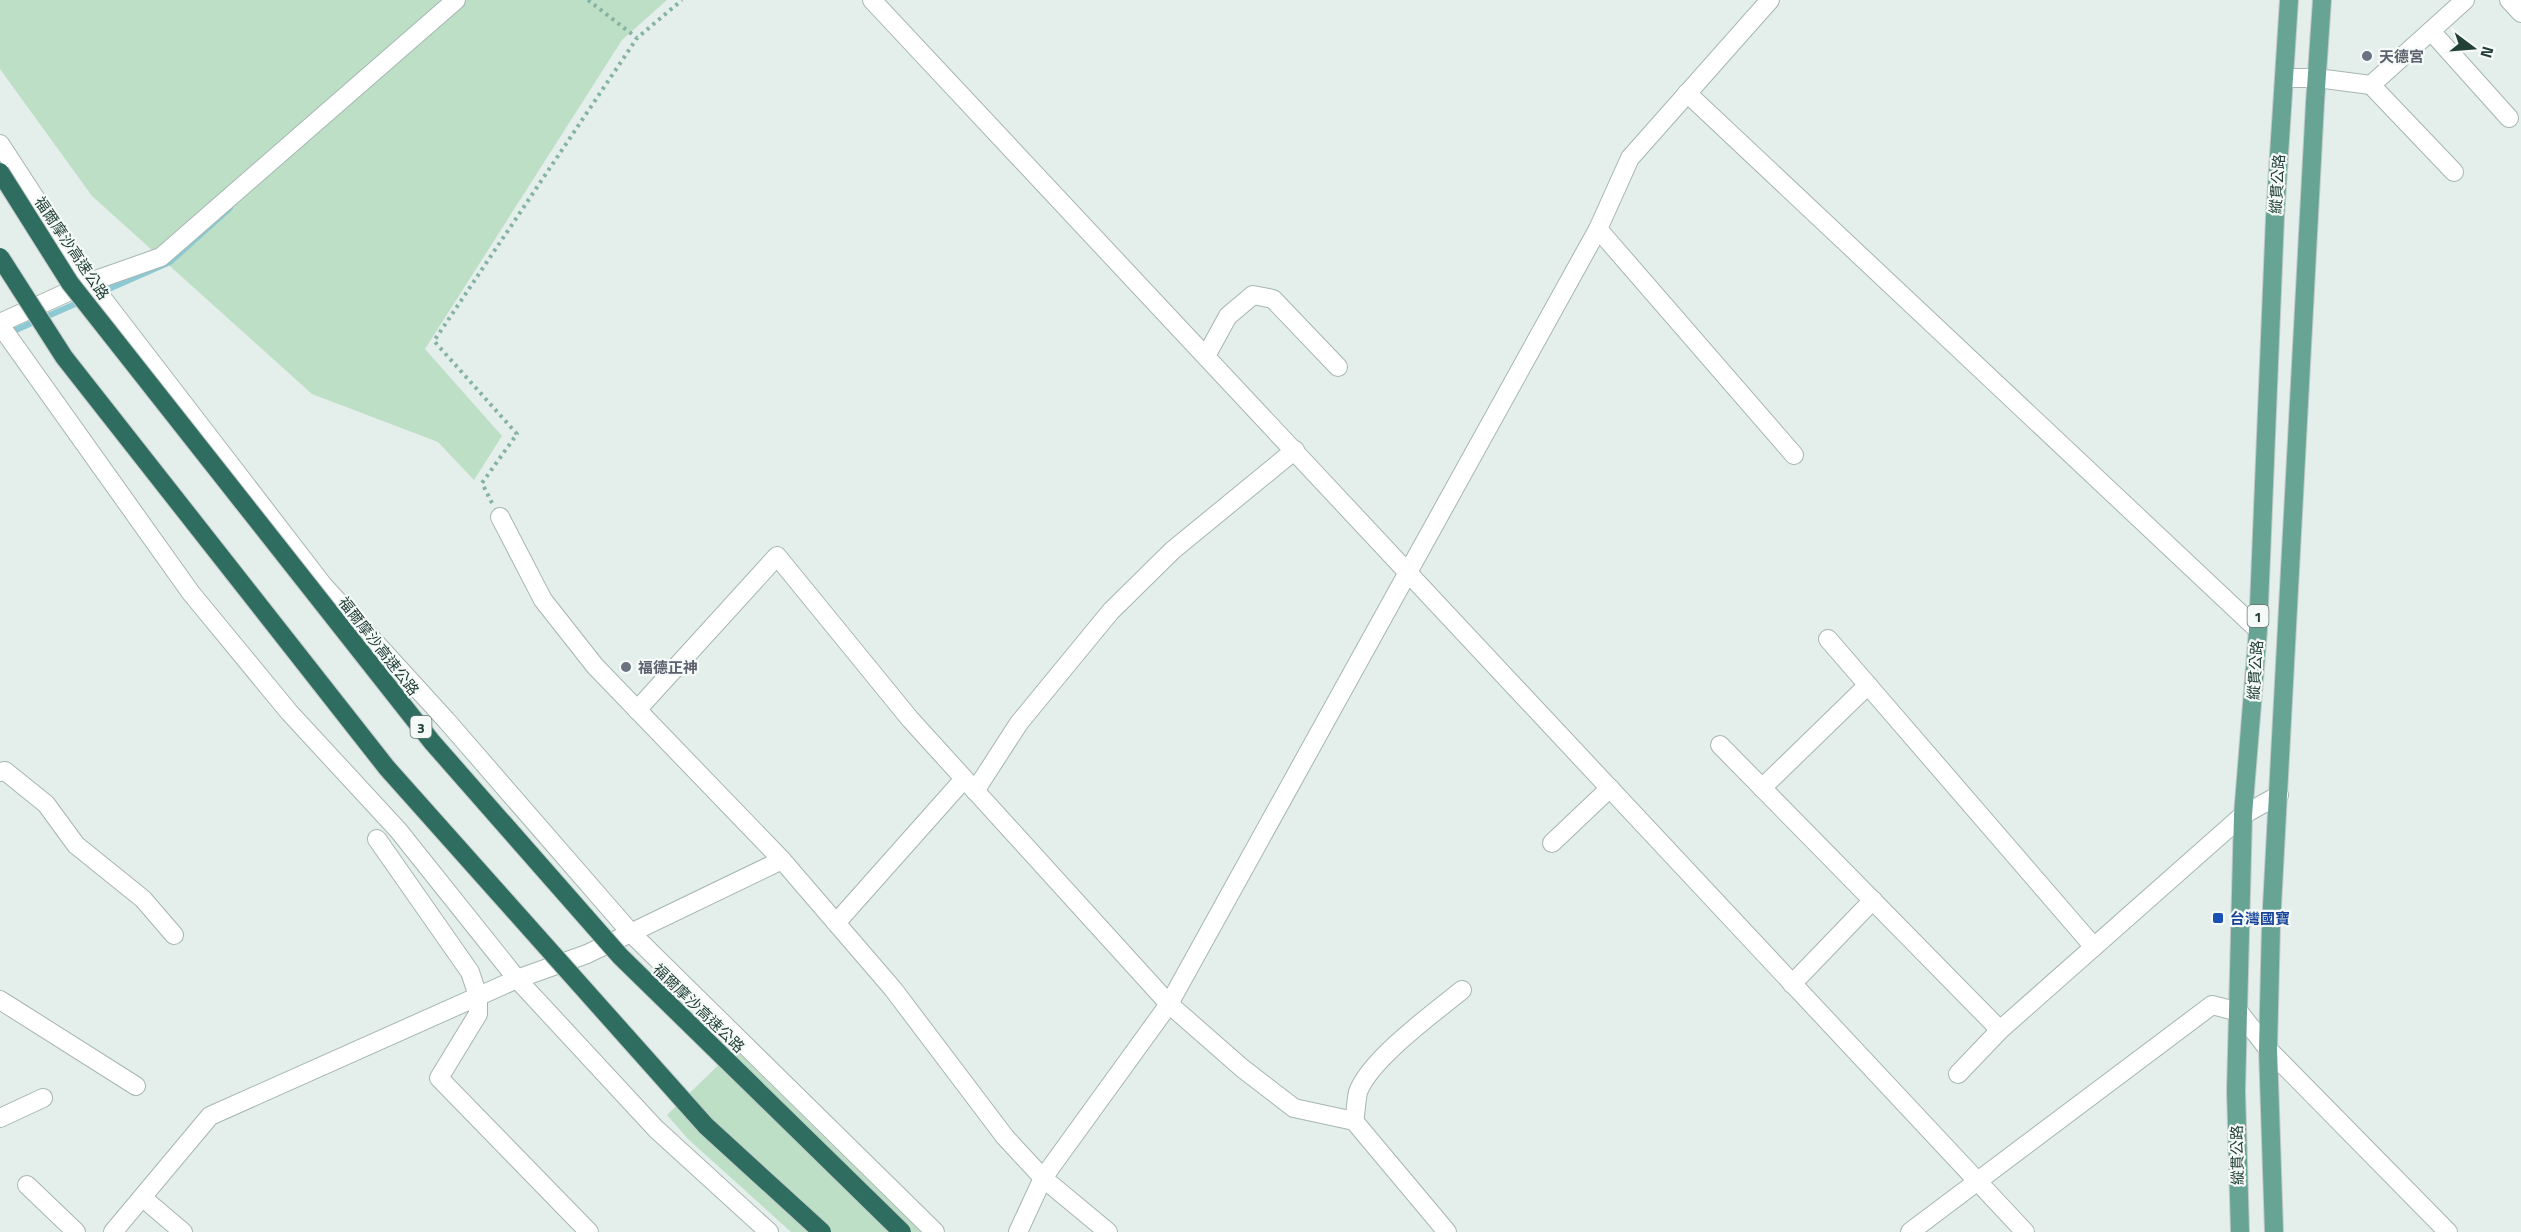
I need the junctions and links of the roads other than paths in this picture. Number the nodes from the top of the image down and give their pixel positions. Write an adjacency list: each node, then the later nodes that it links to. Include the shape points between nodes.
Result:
1 (456, 0): 20 (street, via 161,257)
2 (873, 0): 22 (street)
3 (2289, 0): 10 (main road, 縱貫公路 / 1)
4 (2322, 0): 11 (main road, 縱貫公路 / 1)
5 (2465, 0): 9 (street)
6 (2509, 0): 8 (street)
7 (1762, 3): 13 (street)
8 (2521, 13)
9 (2431, 31): 12 (street); 14 (street)
10 (2286, 78): 11 (street); 28 (main road, 縱貫公路 / 1, via 2275,217)
11 (2317, 78): 12 (street); 37 (main road, 縱貫公路 / 1)
12 (2371, 85): 17 (street)
13 (1688, 93): 18 (street, via 1630,158); 28 (street)
14 (2509, 117)
15 (0, 144): 20 (street)
16 (0, 172): 71 (highway, 福爾摩沙高速公路 / 3, bridge, via 70,283 432,742 620,956)
17 (2454, 172)
18 (1598, 229): 25 (street); 27 (street)
19 (0, 257): 70 (highway, bridge, via 64,357 387,768 706,1126)
20 (90, 282): 21 (street); 44 (street, via 323,585)
21 (0, 324): 47 (street, via 191,593 289,712 398,830)
22 (1206, 356): 23 (street, via 1228,315 1253,295 1273,299); 24 (street)
23 (1338, 367)
24 (1295, 450): 27 (street); 34 (street, via 1173,550 1111,611)
25 (1794, 455)
26 (500, 517): 31 (street, via 543,600 595,666)
27 (1409, 573): 35 (street); 52 (street)
28 (2258, 630): 38 (main road, 縱貫公路 / 1)
29 (1828, 639): 30 (street)
30 (1868, 685): 36 (street); 46 (street)
31 (637, 710): 34 (street, via 777,556); 41 (street)
32 (1720, 745): 36 (street)
33 (0, 772): 45 (street, via 5,771 46,804 76,845 142,899)
34 (969, 785): 43 (street); 52 (street)
35 (1610, 788): 40 (street); 48 (street)
36 (1762, 788): 42 (street)
37 (2279, 795): 38 (street); 55 (main road, 縱貫公路 / 1)
38 (2243, 815): 46 (street); 53 (main road, 縱貫公路 / 1)
39 (377, 839): 50 (street, via 470,972)
40 (1552, 843)
41 (782, 860): 43 (street); 44 (street)
42 (1873, 900): 48 (street); 54 (street)
43 (836, 923): 61 (street, via 894,989 1005,1137)
44 (631, 933): 47 (street, via 587,954); 72 (street)
45 (174, 935)
46 (2094, 947): 54 (street)
47 (517, 979): 50 (street); 69 (street, via 656,1129)
48 (1792, 984): 62 (street)
49 (1462, 990): 60 (street, via 1390,1050 1373,1070 1359,1092)
50 (478, 996): 64 (street, via 210,1116); 68 (street, via 478,1014 439,1078)
51 (0, 1000): 57 (street)
52 (1169, 1004): 60 (street, via 1294,1108); 61 (street)
53 (2240, 1012): 55 (street); 62 (street, via 2211,1005); 78 (main road, 縱貫公路 / 1, via 2236,1091)
54 (2000, 1030): 56 (street)
55 (2268, 1048): 79 (main road, 縱貫公路 / 1); 80 (street)
56 (1958, 1074)
57 (136, 1086)
58 (42, 1098): 59 (street)
59 (0, 1118)
60 (1354, 1120): 75 (street)
61 (1043, 1178): 73 (street); 74 (street)
62 (1977, 1183): 76 (street); 77 (street)
63 (27, 1185): 65 (street)
64 (143, 1198): 66 (street); 67 (street)
65 (76, 1232)
66 (113, 1232)
67 (183, 1232)
68 (589, 1232)
69 (769, 1232)
70 (822, 1232)
71 (902, 1232)
72 (935, 1232)
73 (1017, 1232)
74 (1108, 1232)
75 (1447, 1232)
76 (1910, 1232)
77 (2025, 1232)
78 (2241, 1232)
79 (2274, 1232)
80 (2448, 1232)

